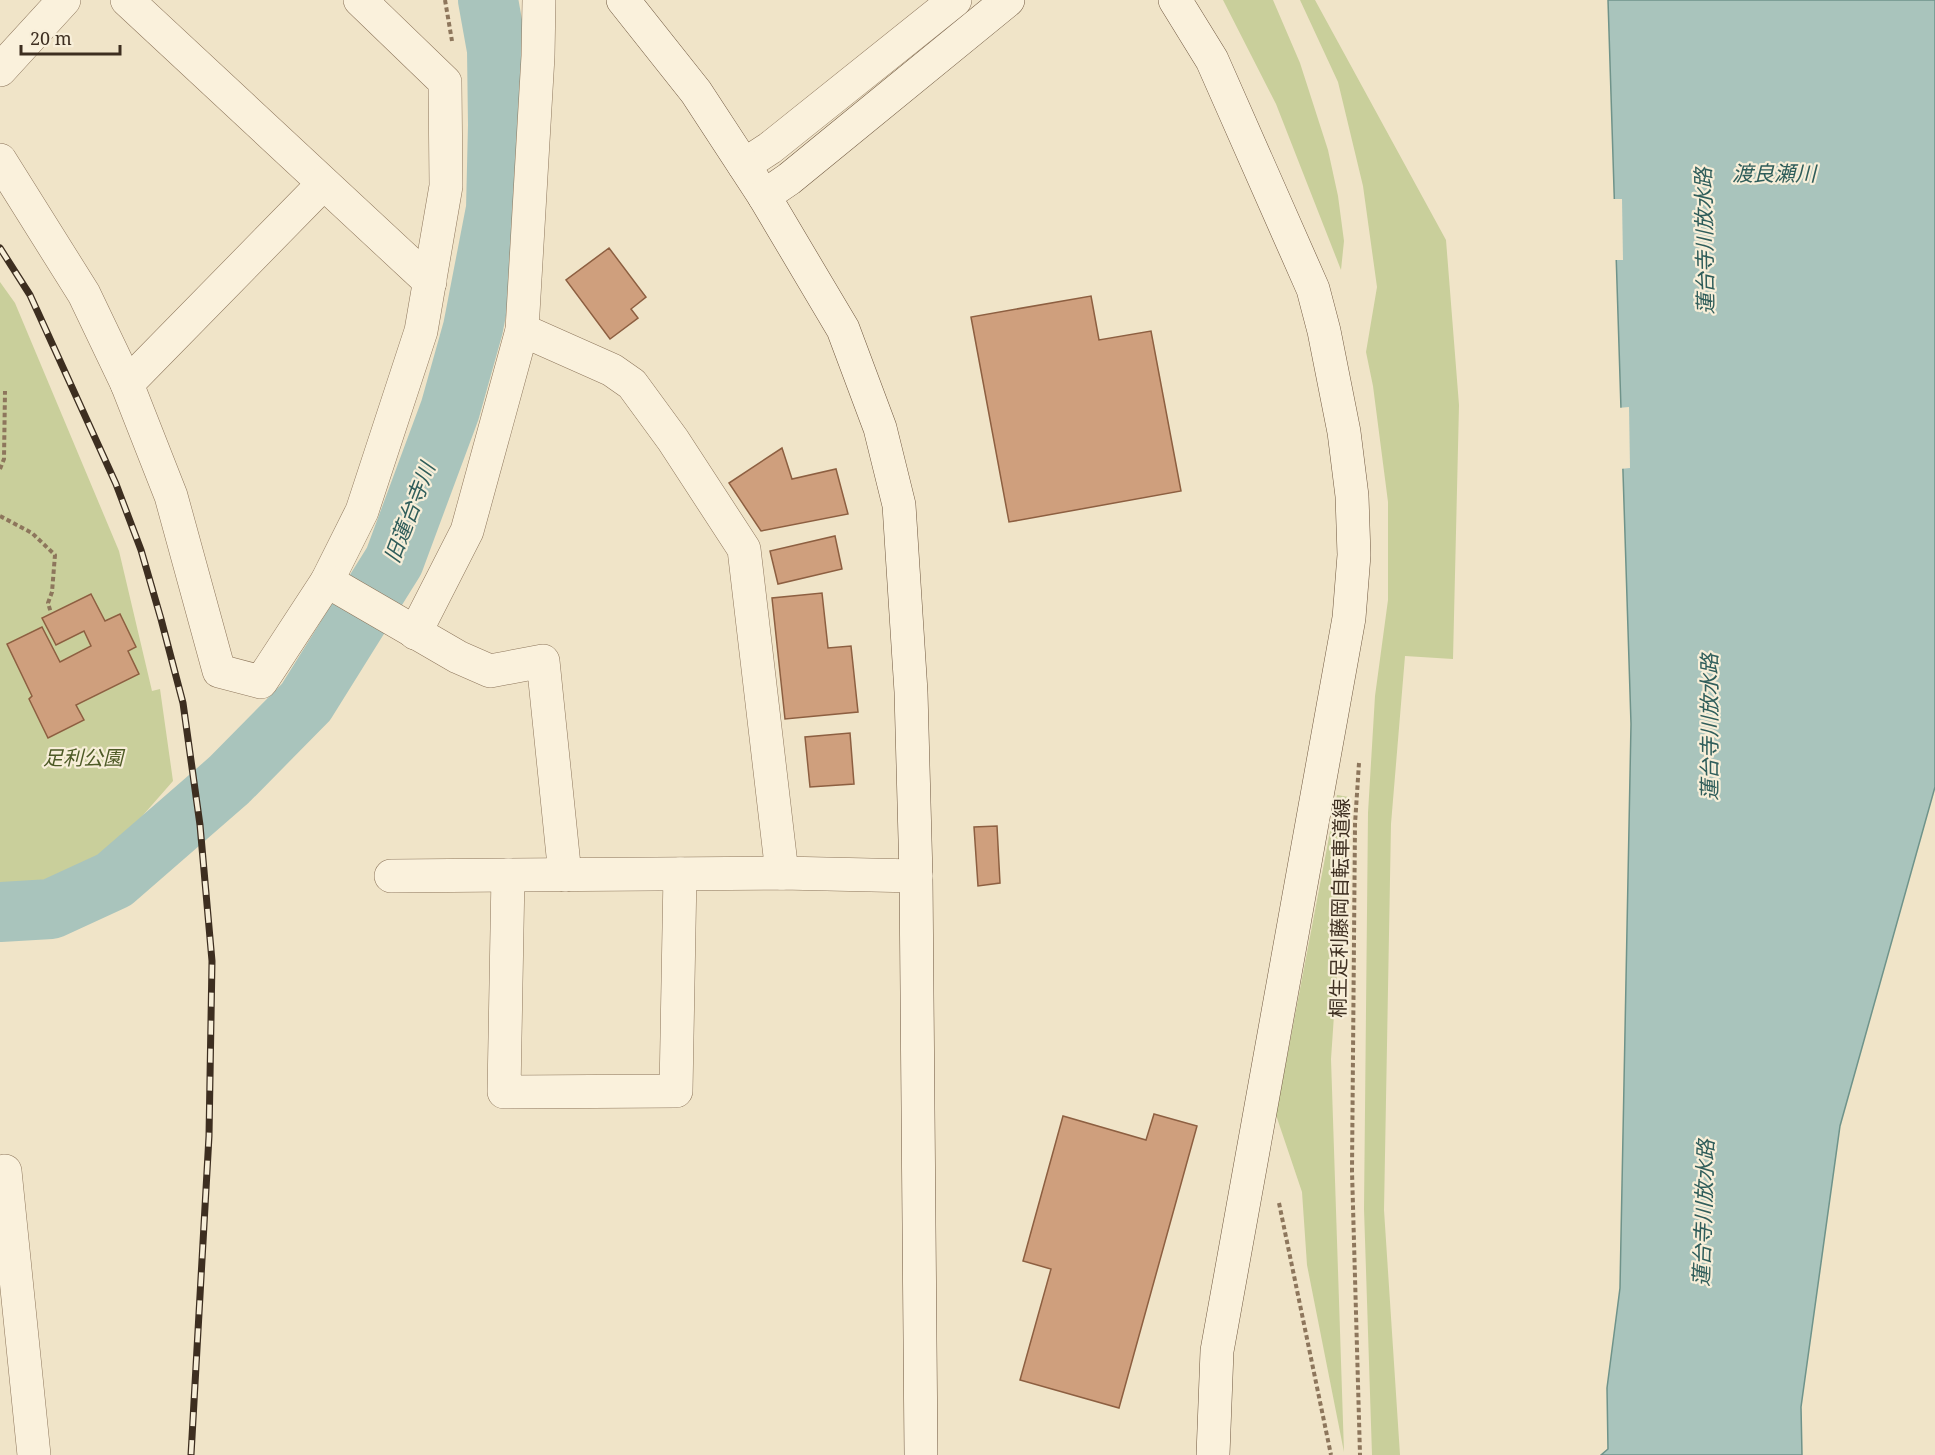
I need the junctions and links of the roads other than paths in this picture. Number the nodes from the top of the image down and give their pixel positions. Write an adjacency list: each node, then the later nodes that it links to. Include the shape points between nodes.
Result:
1 (64, 0): 9 (street)
2 (127, 0): 12 (street)
3 (360, 0): 14 (street, via 445,82 446,186)
4 (539, 0): 15 (street)
5 (623, 0): 11 (street, via 696,92)
6 (955, 0): 11 (street)
7 (1008, 0): 13 (street)
8 (1175, 0): 28 (street, via 1212,60 1312,290 1344,432 1354,555 1349,618 1217,1351)
9 (0, 70)
10 (0, 160): 16 (street, via 84,294)
11 (744, 165): 13 (street)
12 (323, 184): 14 (street); 16 (street)
13 (764, 196): 24 (street, via 843,329 880,428 899,505 911,692)
14 (430, 282): 17 (street, via 421,331)
15 (522, 330): 18 (street, via 466,531); 19 (street, via 612,370 632,384 744,549)
16 (127, 384): 17 (street, via 171,496 219,671 261,682)
17 (338, 587): 18 (street)
18 (407, 629): 22 (street, via 490,671 543,661)
19 (782, 873): 20 (street); 24 (street)
20 (680, 874): 21 (street, via 676,1091 504,1092); 22 (street)
21 (508, 875): 22 (street); 23 (street)
22 (564, 875)
23 (391, 876)
24 (916, 876): 27 (street)
25 (5, 1172): 26 (street)
26 (34, 1455)
27 (921, 1455)
28 (1213, 1455)

